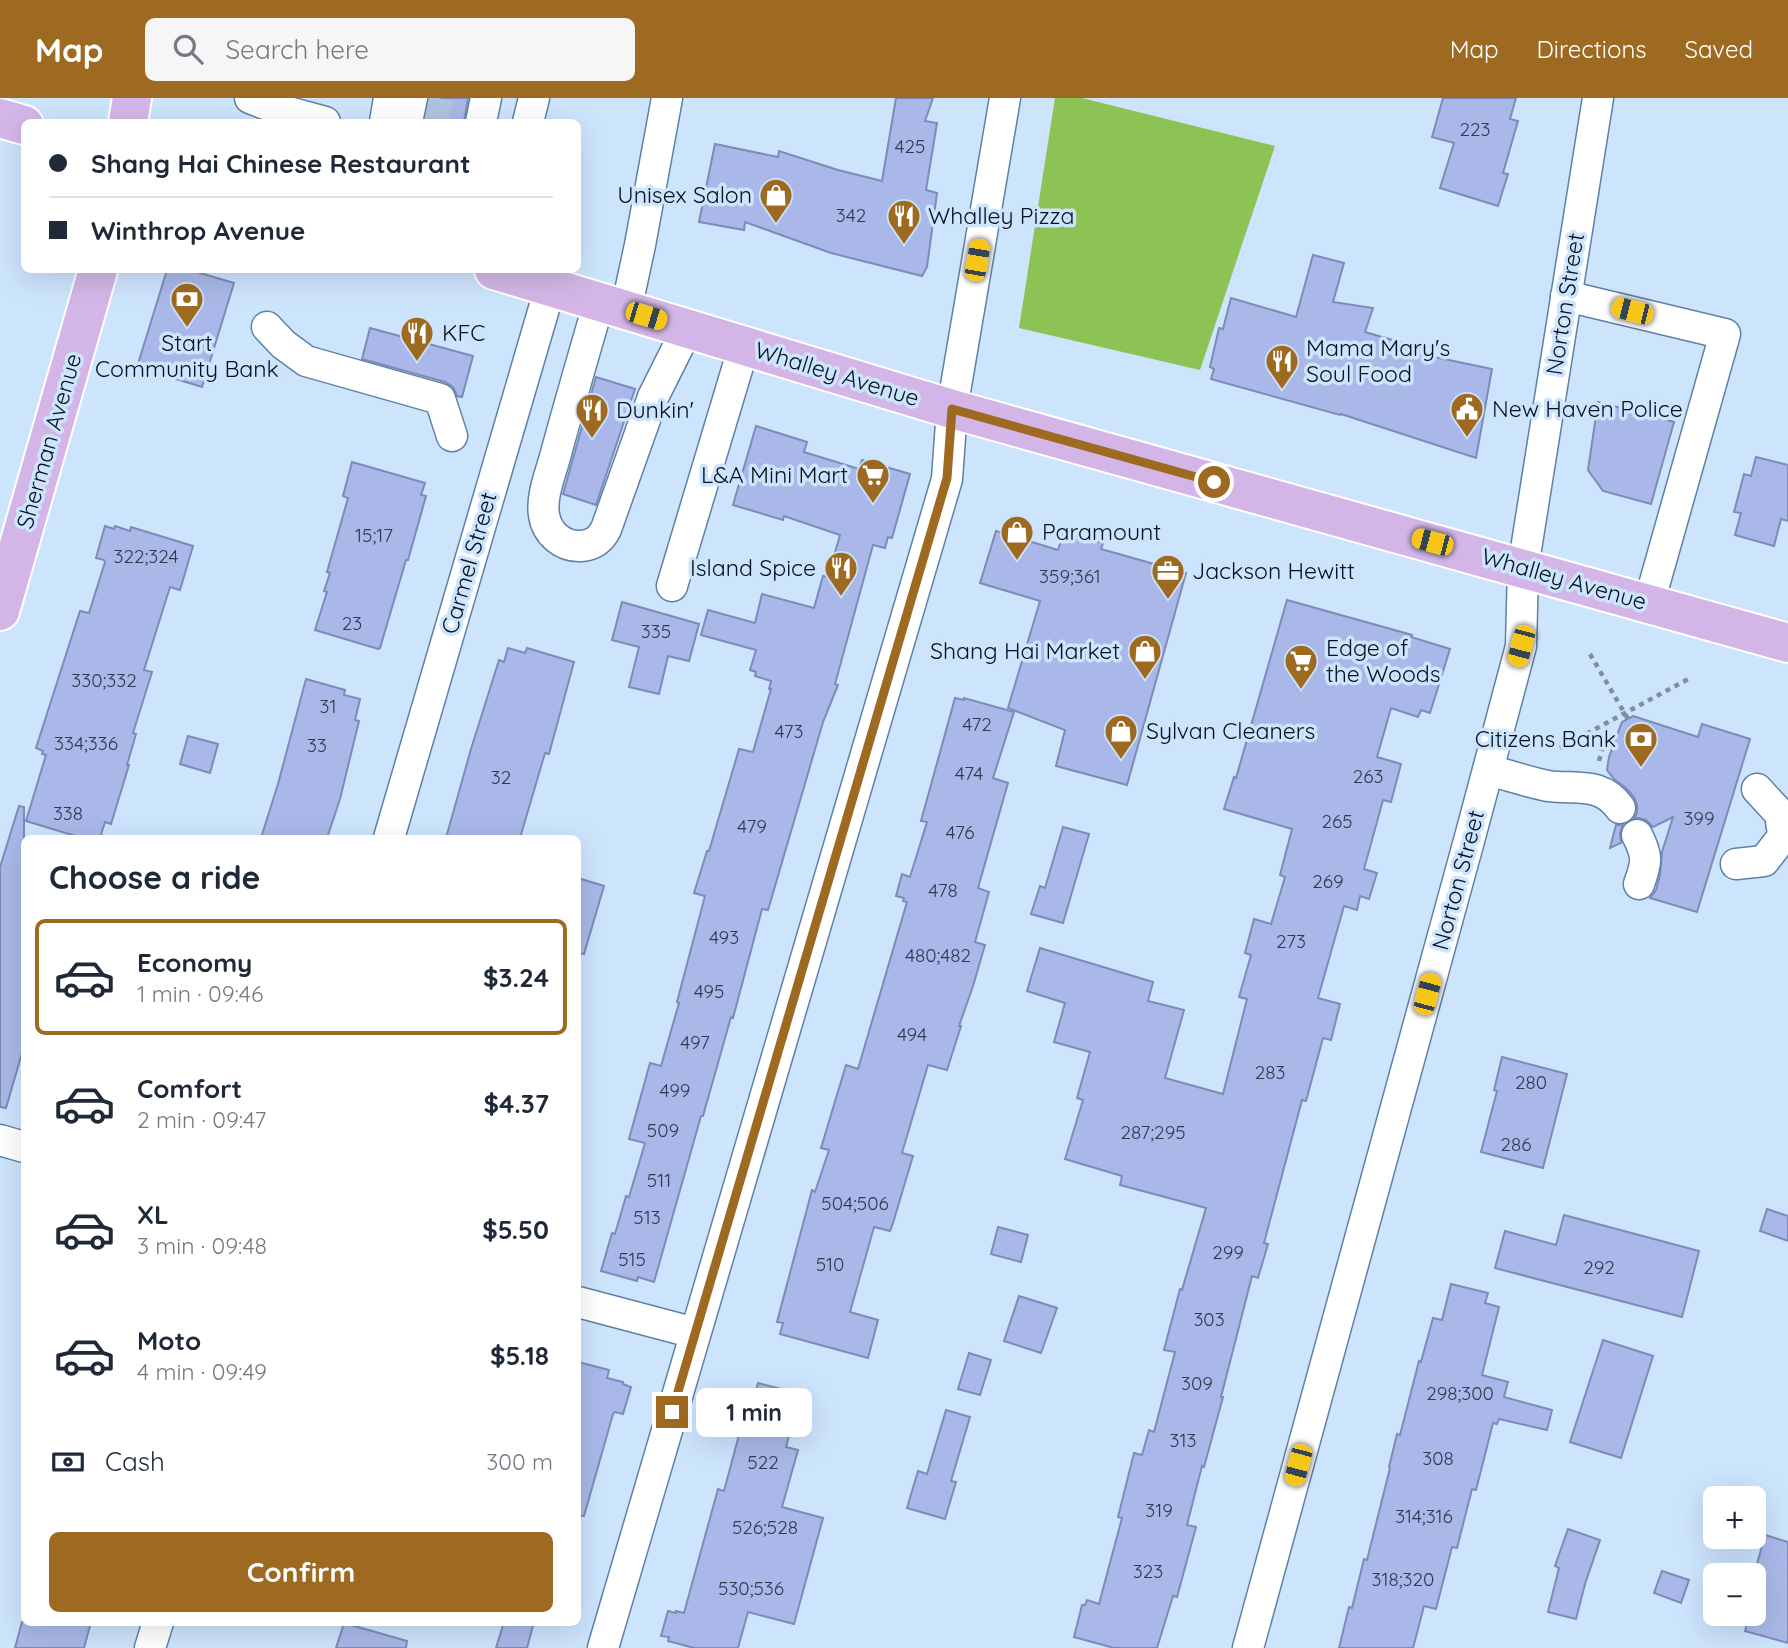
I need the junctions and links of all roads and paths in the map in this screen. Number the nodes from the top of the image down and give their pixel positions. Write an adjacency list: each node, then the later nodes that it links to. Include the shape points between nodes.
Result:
1 (132, 98): 8 (main road)
2 (250, 98): 9 (street)
3 (534, 98): 11 (street)
4 (667, 98): 16 (street, via 640,245)
5 (1005, 98): 20 (street)
6 (1598, 98): 15 (street, Norton Street)
7 (408, 107): 10 (street)
8 (128, 119)
9 (314, 119)
10 (390, 119)
11 (529, 119)
12 (97, 273): 25 (main road, Sherman Avenue)
13 (503, 273): 14 (main road, Whalley Avenue)
14 (550, 288): 16 (main road, Whalley Avenue); 36 (street, Carmel Street)
15 (1566, 296): 22 (street, Norton Street); 24 (street, via 1725,334)
16 (612, 306): 18 (main road, Whalley Avenue); 18 (street, via 560,440 544,503 551,531 570,546 586,546 600,539 606,529 653,397)
17 (267, 327): 21 (street, via 306,361 440,399)
18 (687, 329): 19 (main road, Whalley Avenue)
19 (744, 346): 20 (main road, Whalley Avenue); 23 (street)
20 (952, 409): 22 (main road, Whalley Avenue); 43 (street, via 947,478)
21 (452, 436)
22 (1523, 568): 24 (main road, Whalley Avenue); 32 (street, Norton Street, via 1521,646)
23 (672, 586)
24 (1649, 603): 26 (main road, Whalley Avenue)
25 (0, 611)
26 (1788, 643)
27 (1590, 654): 29 (path)
28 (1692, 677): 29 (path)
29 (1626, 716): 30 (path)
30 (1610, 721): 31 (path); 33 (path)
31 (1560, 748)
32 (1488, 770): 33 (street, via 1549,786); 47 (street, Norton Street)
33 (1591, 788): 35 (street, via 1613,798)
34 (1757, 789): 38 (street, via 1780,814 1780,836 1764,861)
35 (1620, 808)
36 (390, 835)
37 (1637, 835): 39 (street, via 1646,865)
38 (1736, 864)
39 (1639, 884)
40 (0, 1140): 41 (street)
41 (21, 1146)
42 (581, 1303): 43 (street)
43 (695, 1334): 46 (street)
44 (157, 1626): 45 (street)
45 (150, 1648)
46 (603, 1648)
47 (1248, 1648)

